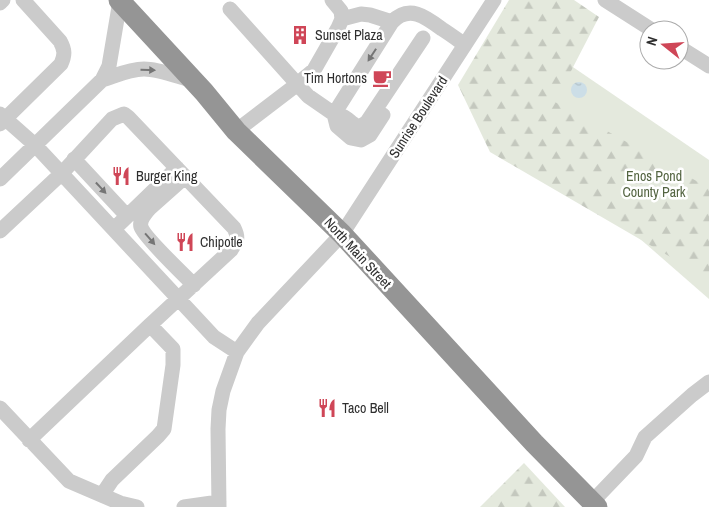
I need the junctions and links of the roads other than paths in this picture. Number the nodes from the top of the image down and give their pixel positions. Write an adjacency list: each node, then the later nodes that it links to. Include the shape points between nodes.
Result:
1 (3, 0): 7 (street)
2 (23, 0): 20 (street, via 60,41 64,57 61,64)
3 (119, 0): 16 (street, via 109,66); 17 (highway, North Main Street)
4 (332, 0): 9 (street, via 341,11)
5 (494, 0): 13 (street, Sunrise Boulevard)
6 (605, 0): 12 (street)
7 (0, 3)
8 (230, 9): 18 (street)
9 (342, 19): 10 (street, via 361,14); 18 (street, via 314,70)
10 (392, 22): 11 (street, via 404,14 414,13); 19 (street, one-way to 19)
11 (433, 22): 13 (street); 19 (street, via 423,38 413,68 370,135 361,140 351,138 336,126)
12 (639, 22)
13 (465, 45): 30 (street, Sunrise Boulevard)
14 (689, 53): 15 (street)
15 (709, 66)
16 (102, 80): 17 (street, one-way to 17, via 144,69); 22 (street)
17 (194, 81): 21 (highway, North Main Street)
18 (297, 84): 19 (street); 21 (street)
19 (334, 114)
20 (2, 119): 22 (street)
21 (236, 131): 30 (highway, North Main Street)
22 (35, 145): 25 (street); 26 (street)
23 (74, 159): 24 (street, via 112,119 124,114); 25 (street); 27 (street, one-way to 27)
24 (181, 172): 27 (street); 31 (street, one-way to 31, via 144,215 141,228); 31 (street, via 237,235 231,250)
25 (62, 173): 28 (street); 29 (street)
26 (0, 179)
27 (128, 216): 28 (street)
28 (114, 229): 32 (street)
29 (0, 231)
30 (342, 234): 34 (street, Sunrise Boulevard, via 258,323); 39 (highway, North Main Street, via 534,443)
31 (194, 285): 32 (street)
32 (179, 299): 33 (street); 34 (street, via 214,338)
33 (150, 325): 37 (street); 38 (street, via 173,350 164,430 112,480)
34 (237, 352): 40 (street, Sunrise Boulevard, via 219,410)
35 (709, 382): 39 (street, via 645,437 636,456)
36 (0, 408): 37 (street)
37 (29, 440): 38 (street, via 69,482)
38 (102, 495): 41 (street)
39 (595, 504)
40 (219, 505): 42 (street)
41 (137, 507)
42 (184, 507)

